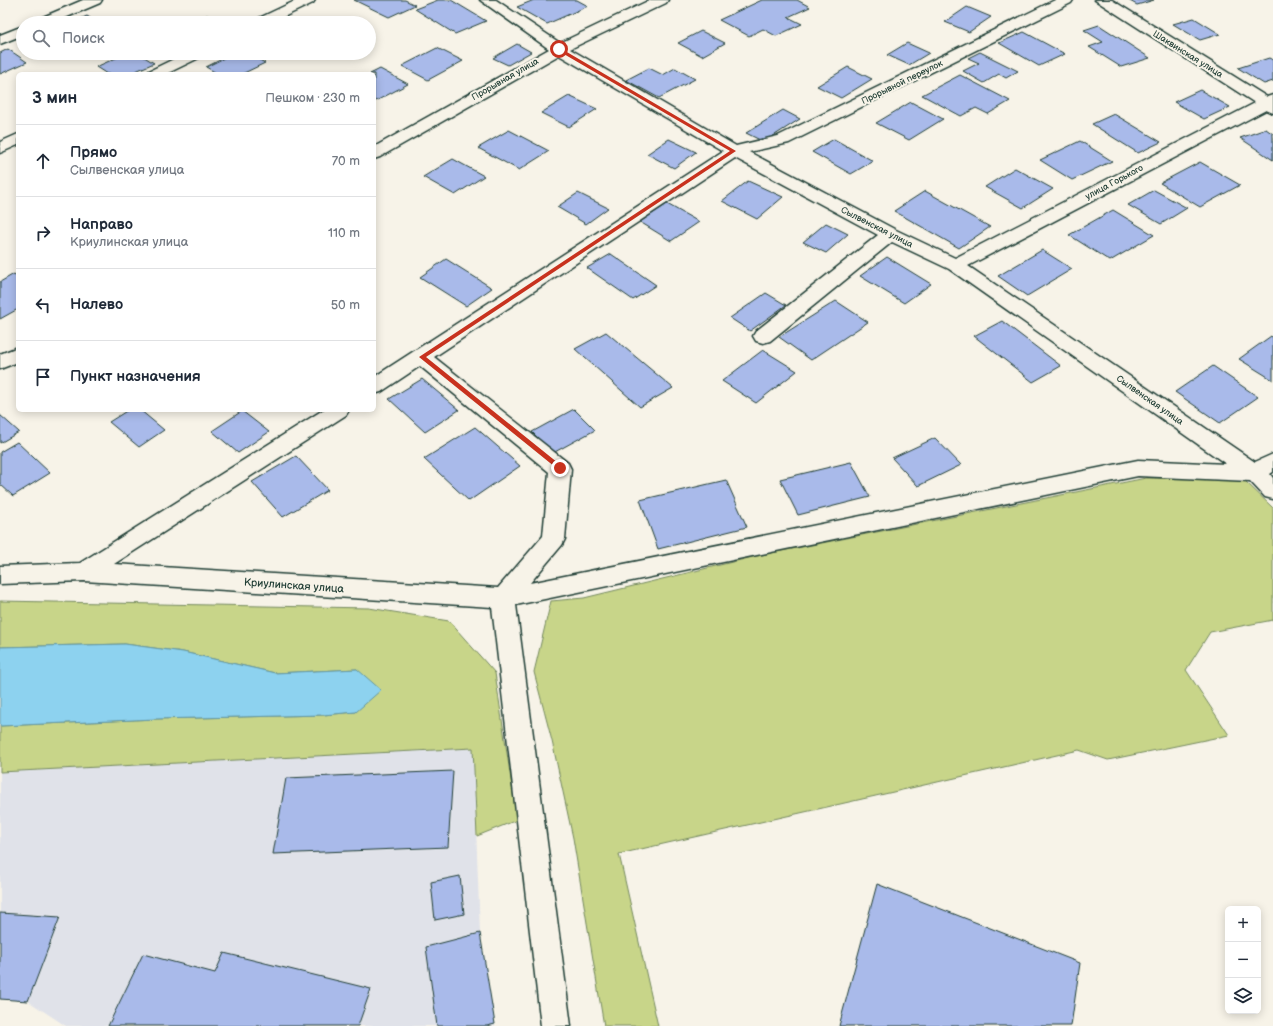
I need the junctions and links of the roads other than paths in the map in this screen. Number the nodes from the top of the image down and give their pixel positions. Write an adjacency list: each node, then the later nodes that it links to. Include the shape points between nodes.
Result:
1 (95, 0): 7 (street)
2 (308, 0): 8 (street)
3 (487, 0): 11 (street, Сылвенская улица)
4 (661, 0): 11 (street, Прорывная улица)
5 (1066, 0): 17 (street, Прорывной переулок, via 783,140)
6 (1102, 0): 14 (street, Шаквинская улица)
7 (57, 16)
8 (275, 16)
9 (16, 33): 10 (street)
10 (0, 40)
11 (559, 49): 17 (street, Сылвенская улица); 18 (street, Прорывная улица)
12 (183, 60): 13 (street)
13 (158, 72)
14 (1270, 103): 20 (street, улица Горького)
15 (16, 141): 16 (street)
16 (0, 148)
17 (734, 151): 19 (street, Сылвенская улица); 23 (street)
18 (376, 153)
19 (890, 234): 20 (street, Сылвенская улица); 21 (street)
20 (955, 264): 28 (street, Сылвенская улица)
21 (763, 336)
22 (16, 355): 24 (street)
23 (422, 357): 25 (street); 32 (street, via 560,468 554,538)
24 (0, 362)
25 (376, 386)
26 (336, 412): 30 (street)
27 (1273, 462): 28 (street)
28 (1255, 474): 29 (street, Сылвенская улица); 32 (street, Криулинская улица, via 1138,468)
29 (1273, 491)
30 (84, 572): 31 (street, Криулинская улица); 32 (street, Криулинская улица)
31 (0, 575)
32 (503, 598): 33 (street)
33 (556, 1026)

